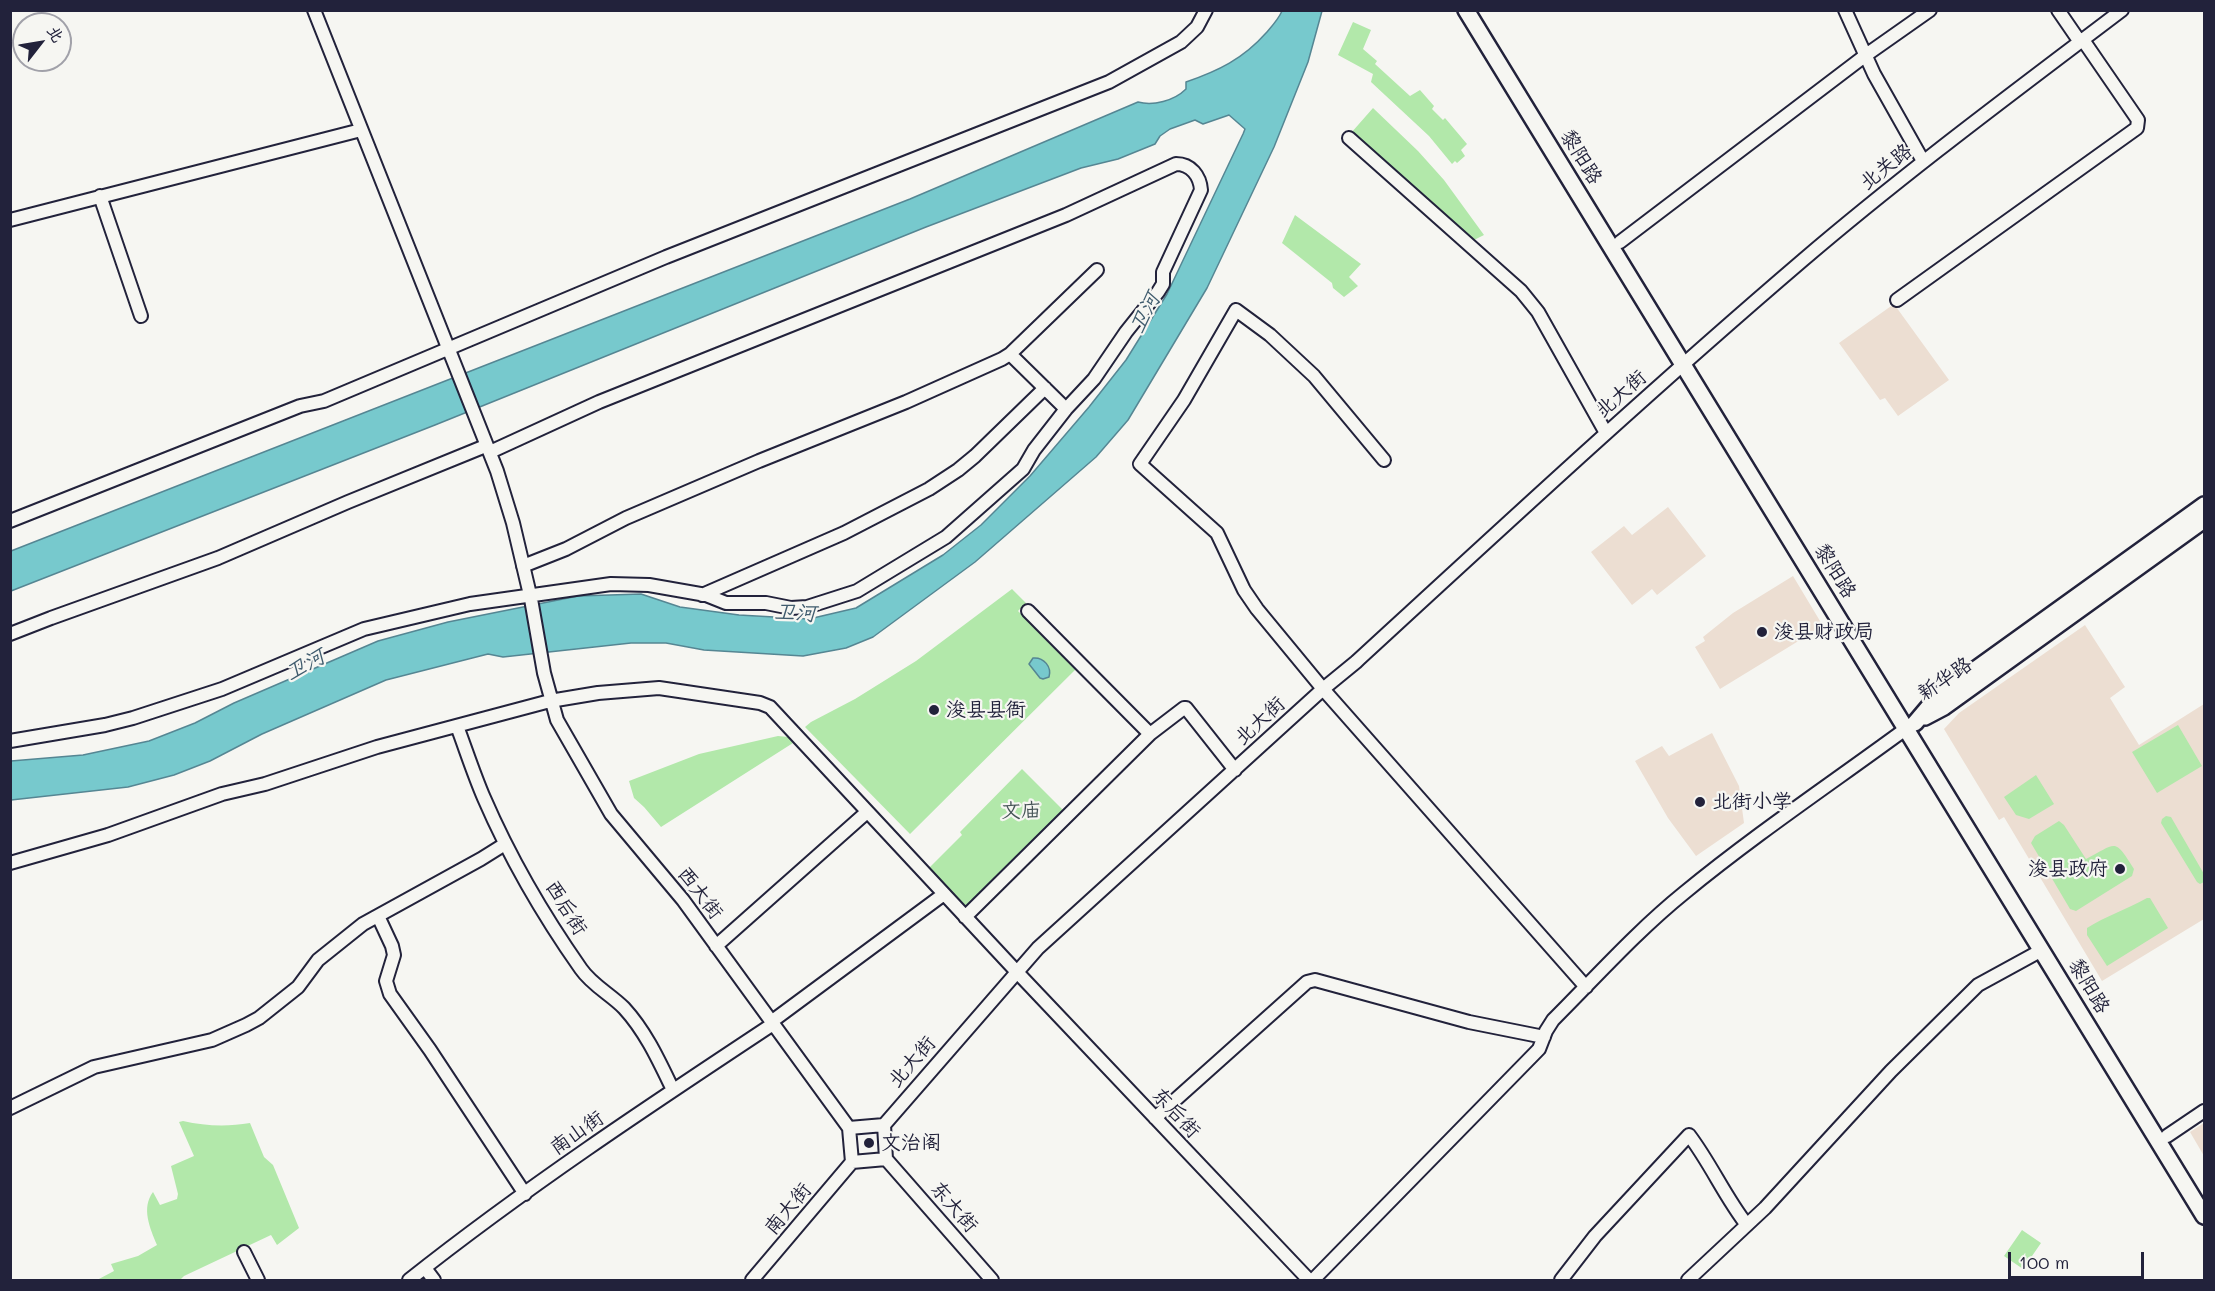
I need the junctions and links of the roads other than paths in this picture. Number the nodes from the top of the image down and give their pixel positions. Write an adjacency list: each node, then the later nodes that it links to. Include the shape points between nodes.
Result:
1 (314, 10): 11 (street, 西大街)
2 (1206, 10): 21 (street, via 1197,27 1181,42 1109,82 666,257)
3 (1466, 10): 22 (main road, 黎阳路)
4 (1478, 10): 16 (main road, 黎阳路)
5 (1845, 10): 10 (street)
6 (1930, 10): 10 (street)
7 (2058, 10): 9 (street)
8 (2122, 10): 9 (street, 北关路)
9 (2081, 41): 13 (street, 北关路); 18 (street, via 2138,120 2137,128)
10 (1866, 56): 13 (street); 16 (street)
11 (361, 130): 14 (street); 21 (street, 西大街)
12 (1349, 138): 25 (street, via 1521,291 1538,312)
13 (1923, 161): 22 (street, 北关路)
14 (100, 196): 15 (street); 19 (street)
15 (10, 220)
16 (1620, 242): 22 (main road, 黎阳路)
17 (1097, 270): 20 (street)
18 (1897, 300)
19 (141, 316)
20 (1010, 354): 23 (street); 31 (street)
21 (451, 355): 26 (street, 西大街); 29 (street, via 300,406)
22 (1688, 362): 25 (street, 北大街); 39 (main road, 黎阳路)
23 (1045, 388): 24 (street); 32 (street, via 975,456 928,489 844,533)
24 (1066, 409): 26 (street, via 1094,379 1163,284 1163,272 1201,190 1194,170 1176,164 1066,215); 32 (street, via 1023,470 994,497 946,537 857,591 807,607 791,608 766,603 726,603)
25 (1606, 433): 36 (street, 北大街)
26 (486, 450): 31 (street, 西大街, via 513,523); 35 (street, via 218,558)
27 (1384, 460): 36 (street, via 1314,376 1236,310 1184,400 1140,464 1217,533 1244,590)
28 (2205, 505): 39 (main road, 新华路, via 1937,697)
29 (10, 521)
30 (2203, 524): 39 (main road, 新华路, via 1944,707)
31 (523, 566): 33 (street, 西大街)
32 (702, 595): 33 (street, via 649,585 611,584)
33 (530, 597): 37 (street, 西大街); 41 (street, via 470,604 364,629 222,689 133,718)
34 (1028, 611): 40 (street)
35 (10, 634)
36 (1323, 689): 42 (street, 北大街); 52 (street)
37 (550, 701): 38 (street, 东后街); 43 (street, 东后街, via 659,688 760,703 770,707); 49 (street, 西大街, via 611,814)
38 (457, 726): 44 (street, 西后街); 45 (street, 东后街, via 222,794 108,835)
39 (1911, 726): 50 (main road, 黎阳路); 52 (street, via 1685,892); 61 (main road, 黎阳路)
40 (1150, 734): 42 (street, via 1186,708); 48 (street)
41 (10, 741)
42 (1235, 771): 51 (street, 北大街, via 1064,923)
43 (867, 812): 46 (street, 东后街); 49 (street)
44 (505, 844): 47 (street); 55 (street, 西后街, via 582,971 625,1009 651,1045)
45 (10, 863)
46 (944, 894): 48 (street, 东后街); 53 (street, 南山街)
47 (378, 916): 56 (street, via 318,960 298,987 246,1025 212,1040 94,1067); 64 (street, via 394,956 386,981 390,994)
48 (965, 917): 51 (street, 东后街)
49 (716, 946): 53 (street, 西大街)
50 (2042, 950): 66 (main road, 黎阳路); 67 (street, via 1978,985 1891,1071)
51 (1016, 971): 58 (street, 东后街); 59 (street, 北大街)
52 (1586, 987): 54 (street, via 1553,1020)
53 (772, 1023): 55 (street, 南山街); 60 (street, 西大街)
54 (1544, 1037): 58 (street, via 1469,1022 1315,980 1307,982); 75 (street, via 1539,1049)
55 (674, 1090): 64 (street, 南山街)
56 (10, 1108)
57 (2205, 1112): 61 (street)
58 (1155, 1118): 75 (street, 东后街)
59 (884, 1125): 60 (street); 62 (street)
60 (849, 1128): 63 (street)
61 (2168, 1136): 65 (main road, 黎阳路)
62 (886, 1160): 63 (street); 74 (street, 东大街)
63 (852, 1162): 73 (street, 南大街)
64 (525, 1194): 69 (street, 南山街)
65 (2205, 1196)
66 (2205, 1216)
67 (1747, 1225): 76 (street, via 1689,1135 1594,1236); 77 (street)
68 (244, 1252): 70 (street)
69 (424, 1268): 71 (street, 南山街); 72 (street)
70 (258, 1281)
71 (409, 1281)
72 (434, 1281)
73 (752, 1281)
74 (992, 1281)
75 (1311, 1281)
76 (1561, 1281)
77 (1688, 1281)

